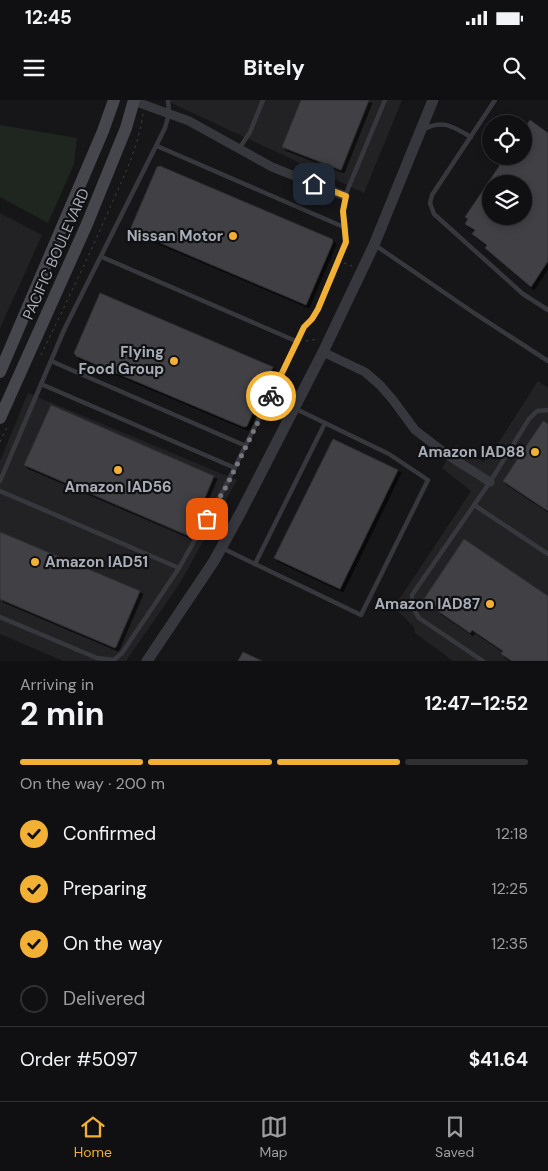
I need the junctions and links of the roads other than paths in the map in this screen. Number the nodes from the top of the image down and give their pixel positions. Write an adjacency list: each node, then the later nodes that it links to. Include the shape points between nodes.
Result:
1 (114, 100): 22 (main road, PACIFIC BOULEVARD)
2 (132, 100): 8 (street); 26 (main road, PACIFIC BOULEVARD, via 123,135)
3 (168, 100): 8 (lane)
4 (263, 100): 12 (lane)
5 (385, 100): 13 (lane)
6 (433, 100): 9 (street)
7 (495, 100): 10 (lane)
8 (169, 113): 11 (lane); 12 (street)
9 (420, 130): 10 (lane, via 435,123 450,125); 15 (street)
10 (471, 137): 17 (lane, via 432,195 430,203 434,214 523,294)
11 (157, 146): 14 (lane); 16 (lane)
12 (239, 150): 13 (street, via 272,168)
13 (346, 196): 14 (lane, via 343,211)
14 (346, 228): 18 (lane, via 346,242 318,309 304,327)
15 (374, 245): 19 (street); 21 (lane)
16 (102, 258): 18 (lane); 20 (lane)
17 (548, 310)
18 (298, 342): 28 (lane)
19 (326, 346): 24 (street); 31 (street, via 380,385 416,430)
20 (51, 361): 23 (lane); 28 (lane)
21 (548, 361)
22 (0, 372)
23 (41, 384): 29 (lane); 30 (lane)
24 (294, 408): 27 (lane); 34 (street)
25 (548, 410): 31 (lane, via 537,411 529,419)
26 (5, 419)
27 (325, 423): 36 (lane); 36 (lane, via 389,454 428,480 424,489 361,615)
28 (246, 446): 29 (lane)
29 (235, 468): 37 (lane)
30 (0, 481)
31 (490, 482): 33 (lane)
32 (0, 492): 37 (lane)
33 (474, 505): 35 (lane); 40 (lane, via 412,595 412,606 419,618)
34 (221, 548): 36 (lane); 39 (street)
35 (548, 554)
36 (255, 564)
37 (179, 568): 38 (lane, via 114,660 97,658)
38 (0, 617)
39 (148, 661)
40 (483, 661)

